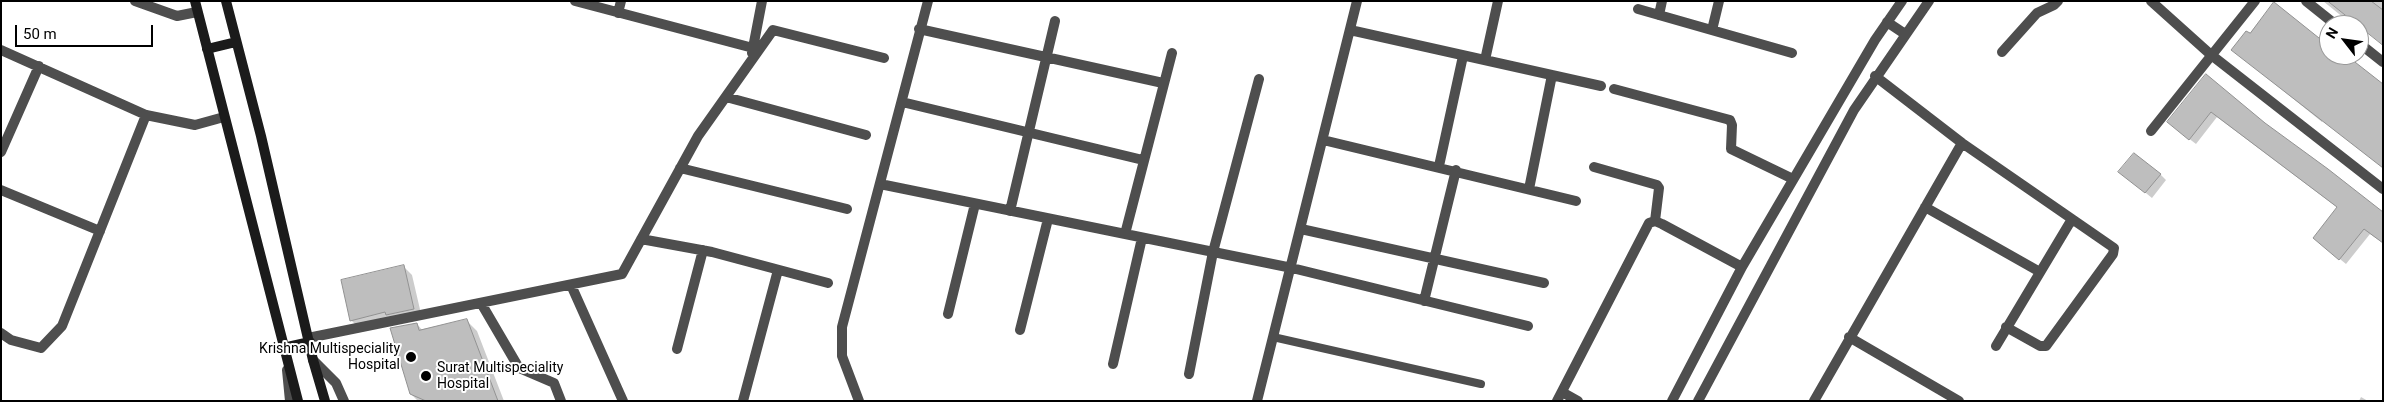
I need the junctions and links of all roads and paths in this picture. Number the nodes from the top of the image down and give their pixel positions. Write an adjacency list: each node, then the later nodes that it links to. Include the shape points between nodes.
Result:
1 (135, 1): 19 (street, via 177,16)
2 (195, 1): 19 (main road)
3 (226, 1): 29 (main road)
4 (575, 1): 20 (street)
5 (621, 1): 20 (street)
6 (762, 1): 30 (street)
7 (928, 1): 25 (street)
8 (1357, 1): 26 (street)
9 (1498, 1): 41 (street)
10 (1662, 1): 21 (street)
11 (1719, 1): 27 (street)
12 (1902, 1): 24 (street)
13 (1929, 1): 28 (street)
14 (2058, 1): 34 (street, via 2037,13)
15 (2150, 1): 37 (street)
16 (2254, 1): 37 (street)
17 (2306, 1): 22 (street)
18 (1638, 9): 21 (street)
19 (197, 12): 31 (main road)
20 (618, 12): 30 (street)
21 (1659, 15): 27 (street)
22 (2324, 15)
23 (1056, 21): 40 (street)
24 (1887, 22): 28 (street); 66 (street)
25 (919, 29): 40 (street); 52 (street)
26 (1350, 30): 38 (street); 58 (street)
27 (1712, 30): 36 (street)
28 (1905, 34): 46 (street)
29 (236, 42): 31 (main road); 103 (main road)
30 (753, 48): 43 (street)
31 (207, 49): 54 (main road)
32 (1, 50): 44 (street)
33 (2369, 51): 42 (street)
34 (2002, 52)
35 (1172, 53): 48 (street)
36 (1792, 53)
37 (2210, 54): 55 (street); 69 (street)
38 (1463, 56): 41 (street); 62 (street)
39 (884, 58): 43 (street, via 773,30)
40 (1046, 58): 48 (street); 56 (street)
41 (1485, 60): 45 (street)
42 (2383, 62)
43 (750, 63): 51 (street)
44 (39, 66): 53 (street); 60 (street)
45 (1552, 75): 49 (street); 68 (street)
46 (1875, 76): 59 (street); 124 (street)
47 (1258, 79): 85 (street)
48 (1163, 83): 61 (street)
49 (1601, 86)
50 (1614, 89): 66 (street, via 1730,120 1731,149)
51 (726, 97): 57 (street); 64 (street)
52 (902, 102): 56 (street); 67 (street)
53 (146, 115): 54 (street, via 195,125); 80 (street)
54 (224, 117): 105 (main road)
55 (2150, 131)
56 (1029, 133): 61 (street); 75 (street)
57 (866, 135)
58 (1323, 140): 62 (street); 79 (street)
59 (1962, 143): 73 (street); 77 (street)
60 (1, 152)
61 (1143, 160): 81 (street)
62 (1439, 166): 65 (street)
63 (1594, 167): 78 (street, via 1657,185)
64 (680, 168): 74 (street); 82 (street)
65 (1456, 170): 68 (street); 86 (street)
66 (1793, 179): 87 (street)
67 (880, 184): 72 (street); 120 (street, via 842,327 842,356)
68 (1528, 189): 71 (street)
69 (2383, 189)
70 (1, 190): 80 (street)
71 (1576, 201)
72 (975, 204): 75 (street); 96 (street)
73 (1925, 207): 90 (street); 101 (street)
74 (847, 209)
75 (1010, 211): 76 (street)
76 (1048, 219): 81 (street); 99 (street)
77 (2072, 219): 90 (street); 98 (street, via 2108,242 2114,248 2113,254 2046,346 2040,346)
78 (1655, 221): 87 (street); 112 (street, via 1644,230)
79 (1301, 229): 86 (street); 88 (street)
80 (100, 231): 100 (street, via 62,326 41,348 11,340)
81 (1125, 234): 83 (street)
82 (642, 238): 84 (street); 93 (street, via 622,274)
83 (1142, 238): 85 (street); 109 (street)
84 (703, 250): 89 (street); 106 (street)
85 (1213, 252): 88 (street); 110 (street)
86 (1434, 259): 92 (street); 94 (street)
87 (1742, 267): 123 (street)
88 (1292, 268): 94 (street); 102 (street)
89 (778, 270): 91 (street); 119 (street)
90 (2040, 272): 98 (street)
91 (828, 283)
92 (1544, 283)
93 (570, 284): 95 (street); 118 (street)
94 (1424, 301): 97 (street)
95 (482, 303): 103 (street); 117 (street, via 519,368 554,384)
96 (948, 314)
97 (1528, 326)
98 (2006, 327): 104 (street)
99 (1020, 330)
100 (1, 333)
101 (1849, 336): 125 (street); 126 (street)
102 (1272, 337): 111 (lane); 121 (street)
103 (309, 340): 105 (main road); 107 (main road)
104 (1996, 346)
105 (283, 348): 108 (main road)
106 (677, 349)
107 (313, 360): 115 (main road); 116 (street, via 336,383)
108 (286, 361): 113 (street); 114 (main road)
109 (1113, 364)
110 (1189, 374)
111 (1481, 384)
112 (1559, 396): 122 (street)
113 (290, 401)
114 (298, 401)
115 (325, 401)
116 (344, 401)
117 (561, 401)
118 (623, 401)
119 (743, 401)
120 (859, 401)
121 (1257, 401)
122 (1578, 401)
123 (1672, 401)
124 (1698, 401)
125 (1814, 401)
126 (1959, 401)

